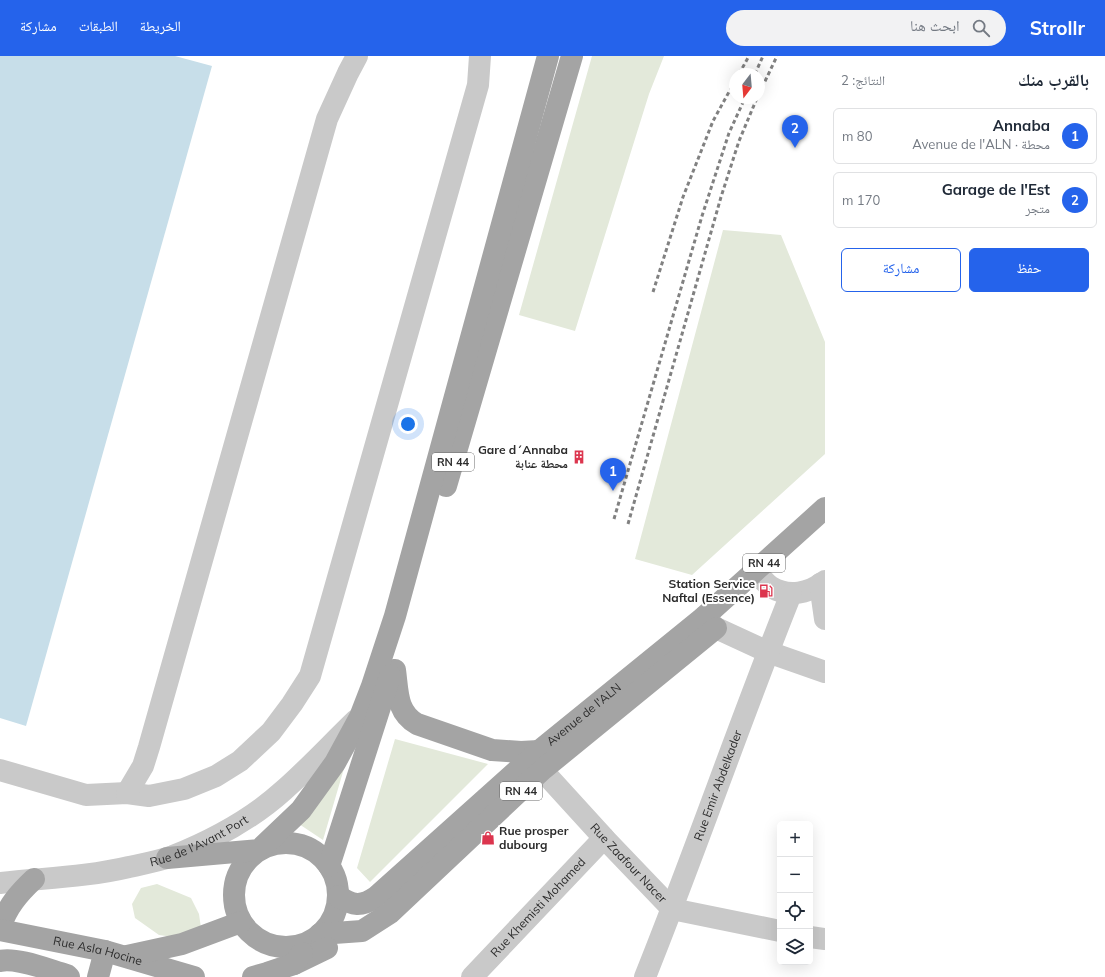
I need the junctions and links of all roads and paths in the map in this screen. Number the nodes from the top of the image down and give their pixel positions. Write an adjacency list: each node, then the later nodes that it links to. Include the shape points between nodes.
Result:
1 (357, 56): 17 (street, via 327,119 149,747 143,766)
2 (480, 56): 17 (street, via 476,92 310,676 271,732 240,761 216,776 184,789 149,796)
3 (548, 56): 14 (main road, via 395,616)
4 (572, 56): 12 (main road, RN 44)
5 (823, 517): 6 (main road, Avenue de l'ALN / RN 44)
6 (755, 571): 8 (street, via 770,586); 10 (main road, Avenue de l'ALN / RN 44)
7 (823, 582): 8 (street, via 805,591); 9 (street)
8 (791, 594): 11 (street, Rue Emir Abdelkader)
9 (825, 619)
10 (710, 623): 11 (street); 15 (main road, Avenue de l'ALN / RN 44)
11 (768, 652): 13 (street); 25 (street, Rue Emir Abdelkader)
12 (394, 664): 15 (main road, via 399,700 411,721 492,750 521,752); 21 (main road, RN 44)
13 (825, 672)
14 (360, 717): 19 (main road, via 335,763 301,810); 20 (street, Rue de l'Avant Port, via 265,806 212,839)
15 (541, 761): 18 (street, Rue Zaafour Nacer); 24 (main road, Avenue de l'ALN / RN 44, via 376,898 355,904); 30 (main road, Avenue de l'ALN / RN 44, via 390,913)
16 (0, 770): 17 (street, via 86,795)
17 (127, 794)
18 (604, 838): 25 (street, Rue Zaafour Nacer); 41 (street, Rue Khemisti Mohamed)
19 (259, 850): 20 (main road); 21 (main road, via 273,844 305,846 319,854); 26 (main road, via 246,860 236,880 235,906)
20 (167, 858): 22 (street, Rue de l'Avant Port, via 128,868)
21 (329, 866): 24 (main road, via 335,875)
22 (34, 879): 23 (street, Rue de l'Avant Port); 27 (main road, via 10,905)
23 (0, 883)
24 (338, 896): 31 (main road, via 330,924)
25 (672, 909): 29 (street, Rue Zaafour Nacer); 42 (street, Rue Emir Abdelkader)
26 (241, 922): 31 (main road, via 252,934 266,943 282,947 298,946); 34 (main road, via 182,944)
27 (0, 927)
28 (0, 930): 34 (main road, Rue Asla Hocine)
29 (777, 930)
30 (362, 931): 31 (main road, Avenue de l'ALN / RN 44); 36 (main road)
31 (317, 937): 36 (main road)
32 (813, 937): 33 (street)
33 (825, 940)
34 (115, 954): 38 (main road); 39 (main road, Rue Asla Hocine)
35 (0, 961): 37 (main road, via 17,960)
36 (294, 964): 40 (main road)
37 (70, 977)
38 (98, 977)
39 (194, 977)
40 (253, 977)
41 (472, 977)
42 (645, 977)

